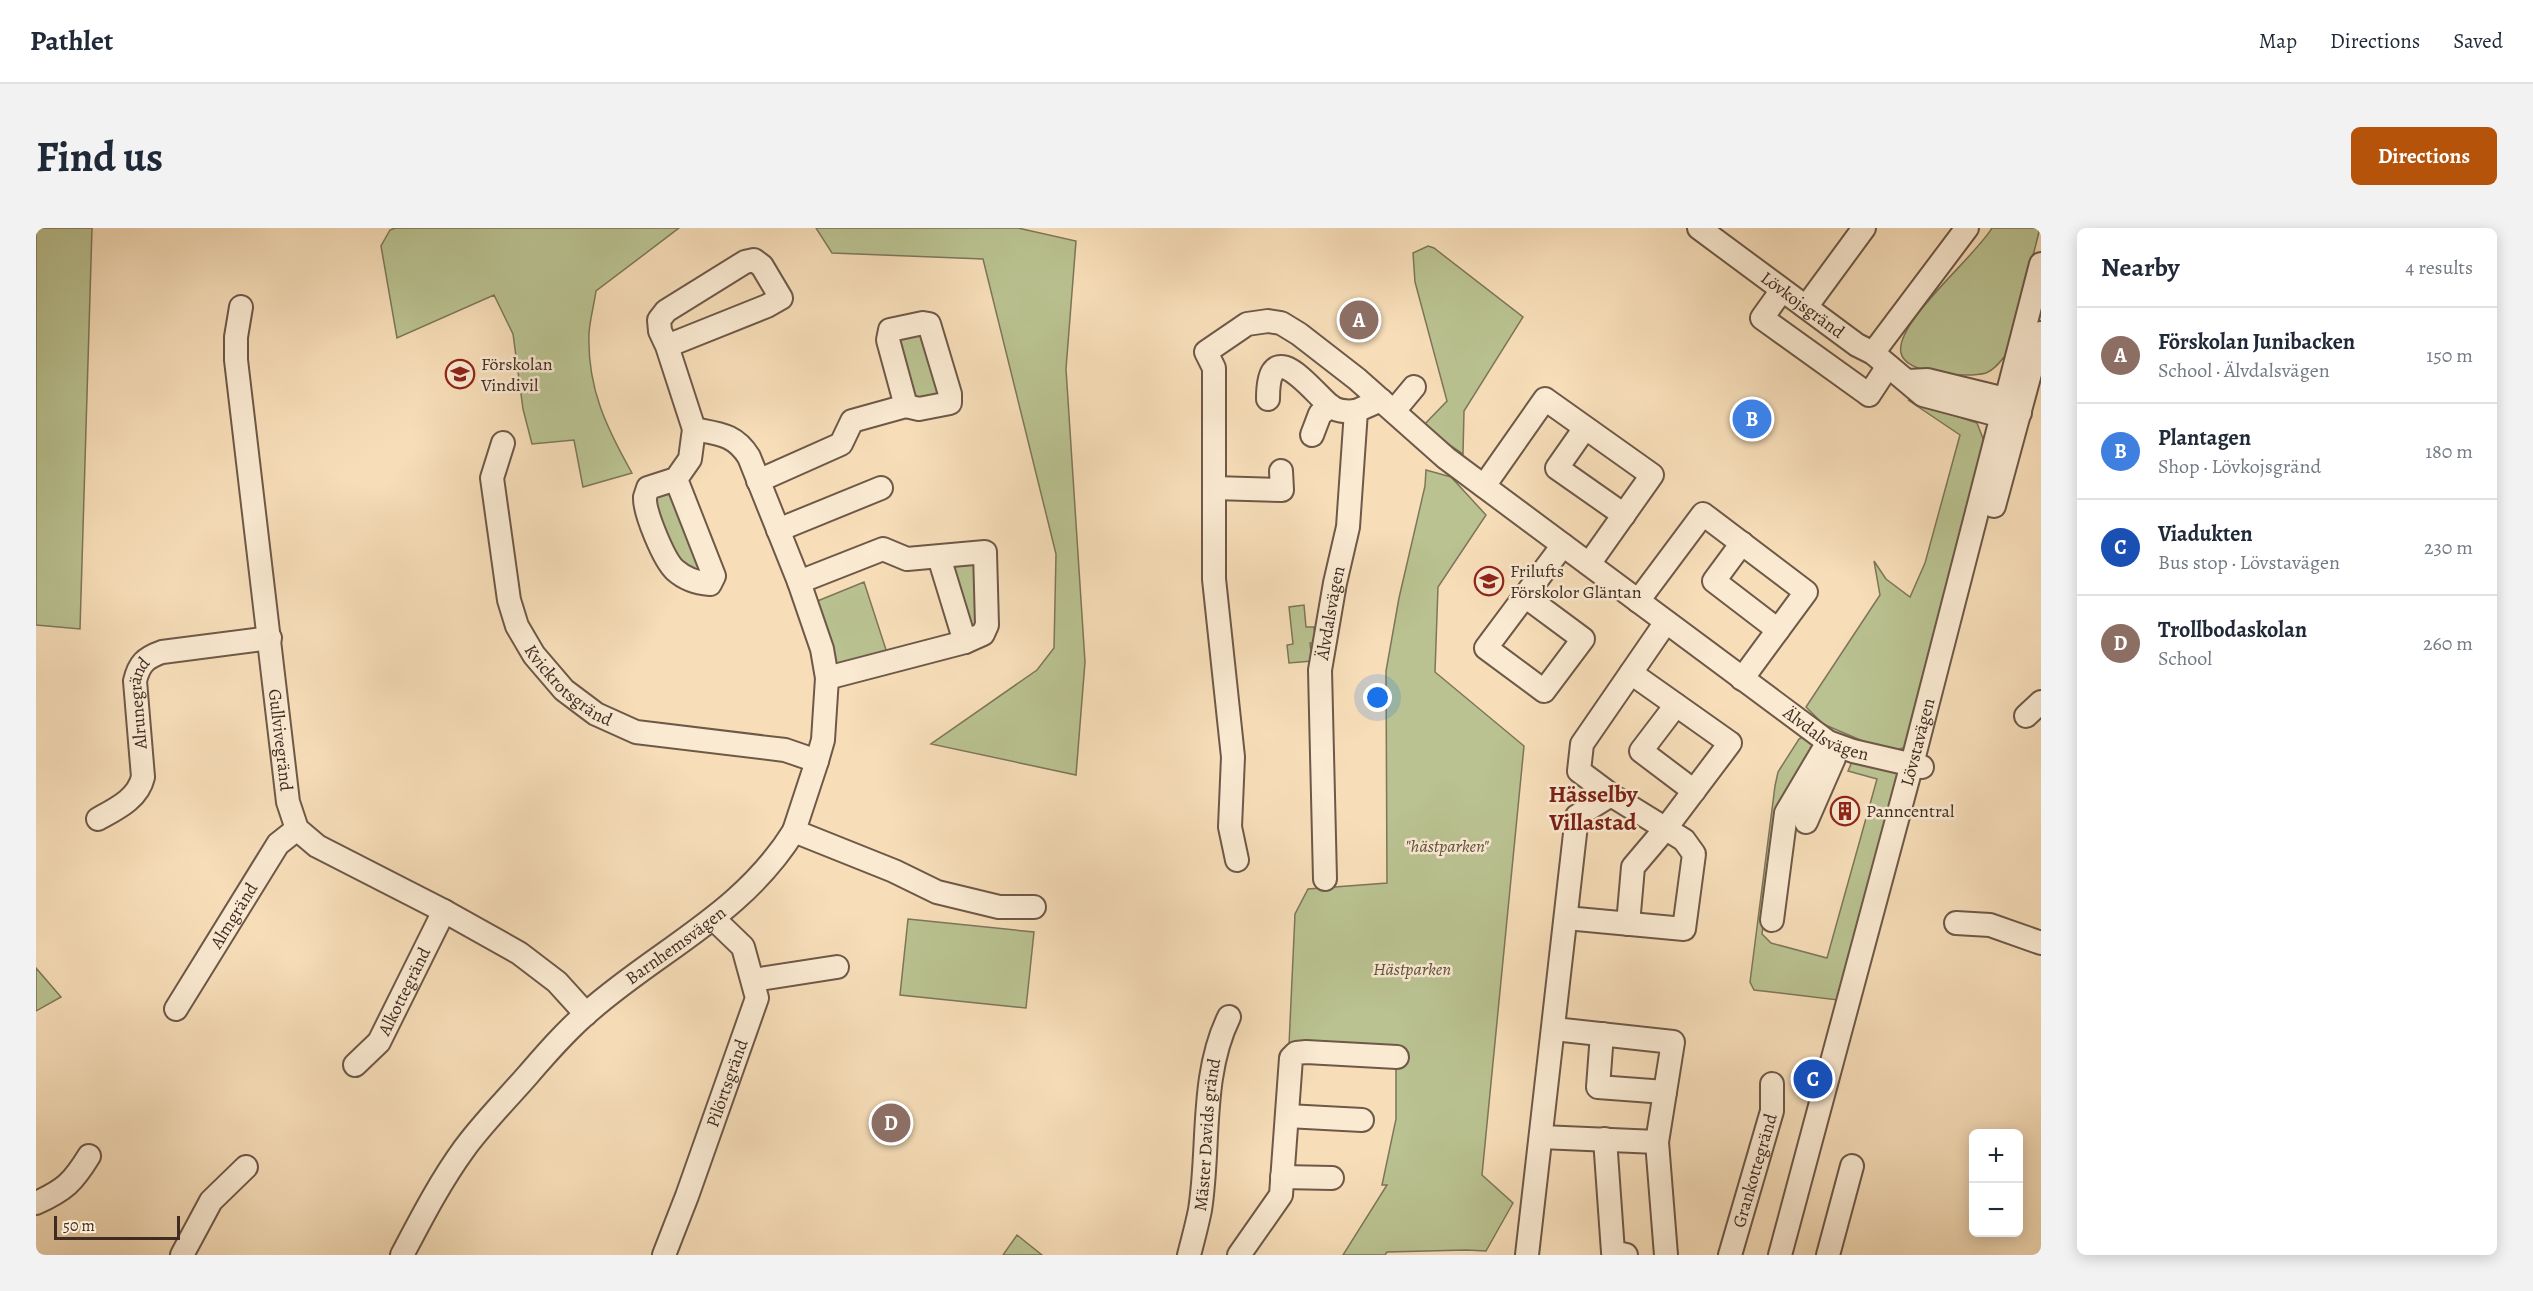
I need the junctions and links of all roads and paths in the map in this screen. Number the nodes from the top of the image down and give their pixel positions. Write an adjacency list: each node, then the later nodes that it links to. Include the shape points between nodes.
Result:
1 (1699, 228): 5 (street, Lövkojsgränd)
2 (1864, 228): 7 (street)
3 (1967, 228): 10 (street)
4 (2041, 264): 16 (street, Lövstavägen)
5 (1782, 290): 7 (street, Lövkojsgränd); 10 (street, via 1762,318 1869,395)
6 (241, 307): 39 (street, Gullvivegränd, via 236,360)
7 (1806, 308): 10 (street, Lövkojsgränd)
8 (2041, 333): 16 (street, Lövstavägen)
9 (667, 346): 9 (street, via 659,320 666,311 745,262 754,260 762,266 781,298); 19 (street)
10 (1881, 359): 16 (street, Lövkojsgränd, via 1923,394)
11 (1414, 387): 13 (street)
12 (1268, 399): 15 (street, via 1270,378 1282,368 1309,382)
13 (1387, 405): 17 (street); 25 (street, Älvdalsvägen); 27 (street, Älvdalsvägen, via 1281,323 1247,324 1206,352 1214,368)
14 (906, 406): 24 (street, via 852,421 841,444)
15 (1331, 406): 17 (street, via 1341,412); 20 (street, via 1320,414)
16 (2009, 409): 47 (street, Lövstavägen)
17 (1356, 411): 58 (street, Älvdalsvägen, via 1348,527 1320,670 1313,816)
18 (1586, 428): 25 (street, via 1545,399); 28 (street, via 1652,475); 28 (street, via 1557,468)
19 (694, 429): 23 (street, via 690,459); 24 (street, via 727,436 741,444)
20 (1312, 435)
21 (503, 443): 46 (street, Kvickrotsgränd, via 492,478 509,600 517,626 534,655 564,690 596,714 636,732 785,750)
22 (1281, 471): 27 (street, via 1282,490)
23 (676, 478)
24 (758, 481): 29 (street)
25 (1484, 486): 31 (street, Älvdalsvägen)
26 (881, 488): 29 (street)
27 (1214, 488): 57 (street, Älvdalsvägen, via 1214,579 1233,757 1230,827)
28 (1624, 515): 33 (street)
29 (778, 530): 34 (street)
30 (1742, 543): 36 (street, via 1703,514); 38 (street, via 1806,592); 38 (street, via 1714,581)
31 (1563, 545): 33 (street, Älvdalsvägen); 35 (street)
32 (939, 557): 34 (street, via 907,559 883,549); 40 (street); 40 (street, via 985,552 987,625 983,634)
33 (1589, 564): 36 (street, Älvdalsvägen)
34 (799, 582): 42 (street, via 817,631)
35 (1525, 596)
36 (1638, 601): 37 (street, Älvdalsvägen)
37 (1666, 622): 41 (street); 43 (street, Älvdalsvägen)
38 (1778, 630): 43 (street)
39 (270, 638): 52 (street, Alrunegränd, via 162,652 138,666 135,681 141,787 123,805); 55 (street, Gullvivegränd, via 288,802)
40 (965, 642): 42 (street)
41 (1631, 673): 44 (street); 48 (street, via 1582,744)
42 (827, 678): 46 (street, via 823,740)
43 (1742, 678): 45 (street, Älvdalsvägen)
44 (1676, 705): 49 (street, via 1641,751); 49 (street, via 1730,743)
45 (1834, 744): 47 (street, Älvdalsvägen); 53 (street); 63 (street, via 1786,813)
46 (817, 761): 56 (street)
47 (1917, 766): 98 (street, Lövstavägen); 99 (street, Lövstavägen)
48 (1579, 771): 50 (street); 51 (street)
49 (1694, 791): 54 (street)
50 (1611, 795): 51 (street); 54 (street)
51 (1577, 816): 61 (street)
52 (98, 819)
53 (1806, 822)
54 (1666, 828): 65 (street, via 1633,867); 65 (street, via 1684,840 1694,854 1684,929)
55 (297, 829): 60 (street, via 317,846); 69 (street, Almgränd, via 278,844)
56 (794, 831): 59 (street, via 937,892 999,907); 62 (street, Barnhemsvägen, via 743,894)
57 (1237, 860)
58 (1325, 879)
59 (1034, 907)
60 (444, 911): 70 (street, via 519,953 557,982); 75 (street, Alkottegränd, via 379,1042)
61 (1566, 918): 65 (street); 72 (street)
62 (714, 919): 68 (street, Pilörtsgränd, via 743,947); 70 (street, Barnhemsvägen)
63 (1772, 920)
64 (1956, 923): 66 (street, via 1990,925)
65 (1628, 924)
66 (2041, 943)
67 (837, 967): 68 (street)
68 (753, 980): 91 (street, Pilörtsgränd, via 757,998)
69 (176, 1009)
70 (586, 1014): 89 (street, Barnhemsvägen, via 476,1133 433,1197)
71 (1229, 1017): 92 (street, Mäster Davids gränd, via 1216,1059 1200,1209)
72 (1554, 1029): 73 (street); 80 (street)
73 (1602, 1034): 77 (street, via 1598,1087); 77 (street, via 1673,1042)
74 (1396, 1057): 78 (street, via 1296,1053 1291,1058)
75 (355, 1065)
76 (1772, 1084): 97 (street, Grankottegränd, via 1772,1111)
77 (1665, 1092): 82 (street)
78 (1287, 1116): 79 (street); 86 (street)
79 (1362, 1120)
80 (1541, 1137): 81 (street); 94 (street)
81 (1605, 1139): 82 (street); 95 (street, via 1613,1252)
82 (1657, 1142): 96 (street)
83 (89, 1156): 88 (street, via 74,1180)
84 (1852, 1166): 100 (street)
85 (246, 1167): 90 (street, via 211,1201)
86 (1282, 1178): 87 (street); 93 (street, via 1281,1195)
87 (1332, 1178)
88 (36, 1203)
89 (405, 1249)
90 (182, 1255)
91 (664, 1255)
92 (1189, 1255)
93 (1239, 1255)
94 (1527, 1255)
95 (1626, 1255)
96 (1666, 1255)
97 (1730, 1255)
98 (1780, 1255)
99 (1792, 1255)
100 (1828, 1255)

